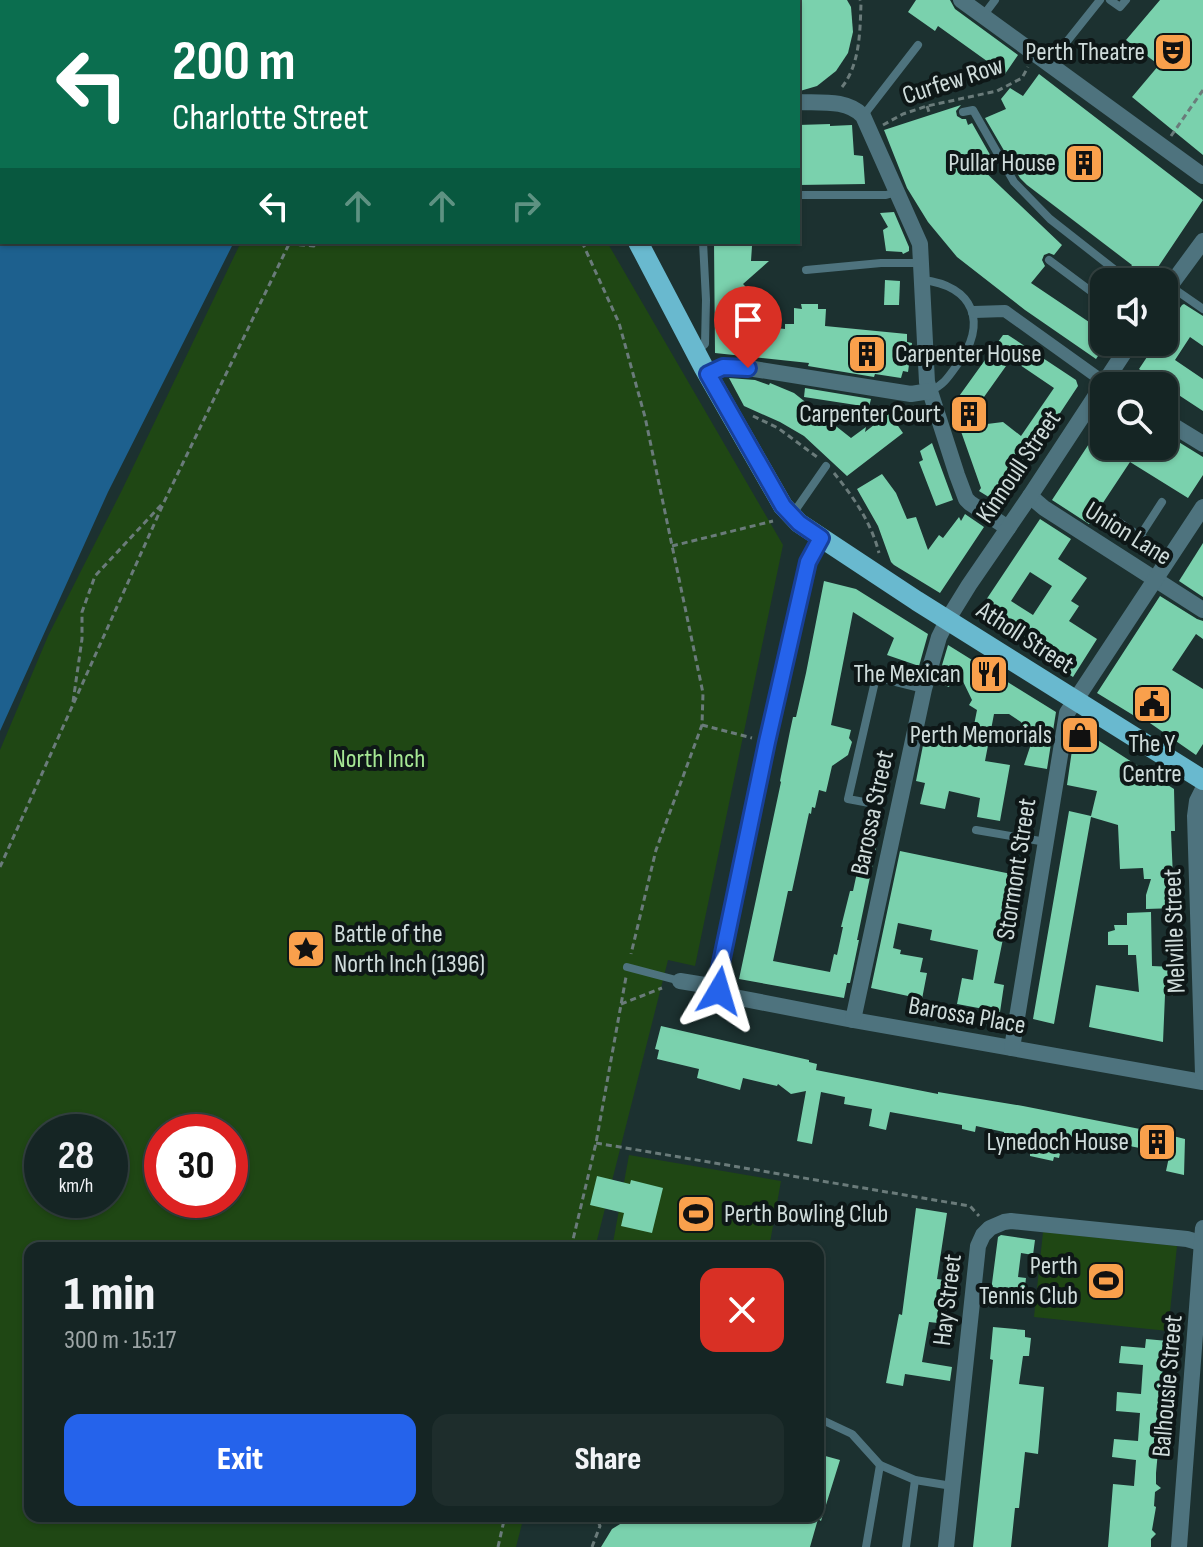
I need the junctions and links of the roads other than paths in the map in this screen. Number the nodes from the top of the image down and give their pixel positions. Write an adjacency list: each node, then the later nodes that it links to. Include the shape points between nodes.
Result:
1 (961, 0): 6 (street)
2 (995, 0): 6 (lane)
3 (1100, 0): 7 (lane)
4 (1110, 0): 5 (lane, via 1120,7)
5 (1126, 0)
6 (983, 16): 10 (street)
7 (1072, 35): 8 (lane); 10 (lane)
8 (1080, 41)
9 (918, 45): 13 (lane)
10 (1049, 64): 14 (street)
11 (800, 102): 13 (street, via 848,105)
12 (963, 112): 21 (lane, via 973,110 1014,182 1050,219)
13 (866, 124): 15 (street)
14 (1203, 176)
15 (897, 192): 16 (lane); 23 (street, via 920,244)
16 (800, 195)
17 (1203, 242): 24 (street)
18 (639, 244): 29 (main road, Atholl Street)
19 (703, 244): 29 (lane, via 706,332 705,344)
20 (1049, 260): 25 (lane)
21 (1113, 268)
22 (806, 270): 23 (lane, via 881,263)
23 (922, 272): 28 (lane, via 963,297); 32 (street)
24 (1178, 275)
25 (1090, 291)
26 (1178, 296): 27 (lane)
27 (1203, 309)
28 (974, 312): 30 (street, via 1005,311); 32 (lane, via 975,333 963,358 945,383)
29 (696, 352): 31 (main road, Atholl Street)
30 (1090, 372)
31 (708, 374): 32 (street, via 723,367 748,368 911,394); 40 (main road, Atholl Street)
32 (930, 391): 42 (street, via 966,499)
33 (1090, 409): 37 (street, Kinnoull Street)
34 (1178, 429): 35 (street)
35 (1203, 444)
36 (826, 466): 40 (lane)
37 (1030, 496): 42 (street, Kinnoull Street); 46 (street, Union Lane)
38 (1162, 502): 43 (lane)
39 (1203, 507): 45 (street, Stormont Street)
40 (792, 516): 44 (main road, Atholl Street)
41 (1113, 518): 43 (lane)
42 (1008, 528): 48 (street, Kinnoull Street)
43 (1140, 536): 45 (lane)
44 (821, 538): 48 (main road, Atholl Street); 58 (street, via 808,562 767,742)
45 (1172, 557): 46 (street, Stormont Street)
46 (1155, 580): 47 (street, Union Lane); 50 (street, Stormont Street)
47 (1203, 610)
48 (948, 619): 49 (street, Barossa Street); 50 (main road, Atholl Street)
49 (924, 689): 53 (lane, via 876,677 848,799); 59 (street, Barossa Street)
50 (1075, 701): 51 (main road, Atholl Street); 55 (street, Stormont Street, via 1067,713)
51 (1203, 780)
52 (1203, 789): 61 (street, Melville Street, via 1195,816)
53 (880, 805)
54 (976, 830): 55 (lane)
55 (1046, 842): 60 (street, Stormont Street)
56 (627, 967): 57 (lane)
57 (680, 981): 58 (street, Barossa Place)
58 (720, 991): 59 (street, Barossa Place)
59 (853, 1020): 60 (street, Barossa Place)
60 (1012, 1048): 63 (street, Barossa Place)
61 (1203, 1060): 62 (street, Melville Street)
62 (1203, 1074)
63 (1203, 1082)
64 (1202, 1235): 65 (street, Hay Street, via 1187,1239 1004,1222 990,1228 978,1246); 74 (street, Balhousie Street)
65 (971, 1301): 66 (lane); 70 (street, Hay Street)
66 (996, 1303)
67 (824, 1421): 68 (lane, via 852,1434)
68 (880, 1465): 69 (lane); 71 (lane)
69 (915, 1480): 70 (lane); 72 (lane)
70 (952, 1486): 73 (street, Hay Street)
71 (866, 1547)
72 (906, 1547)
73 (946, 1547)
74 (1179, 1547)

